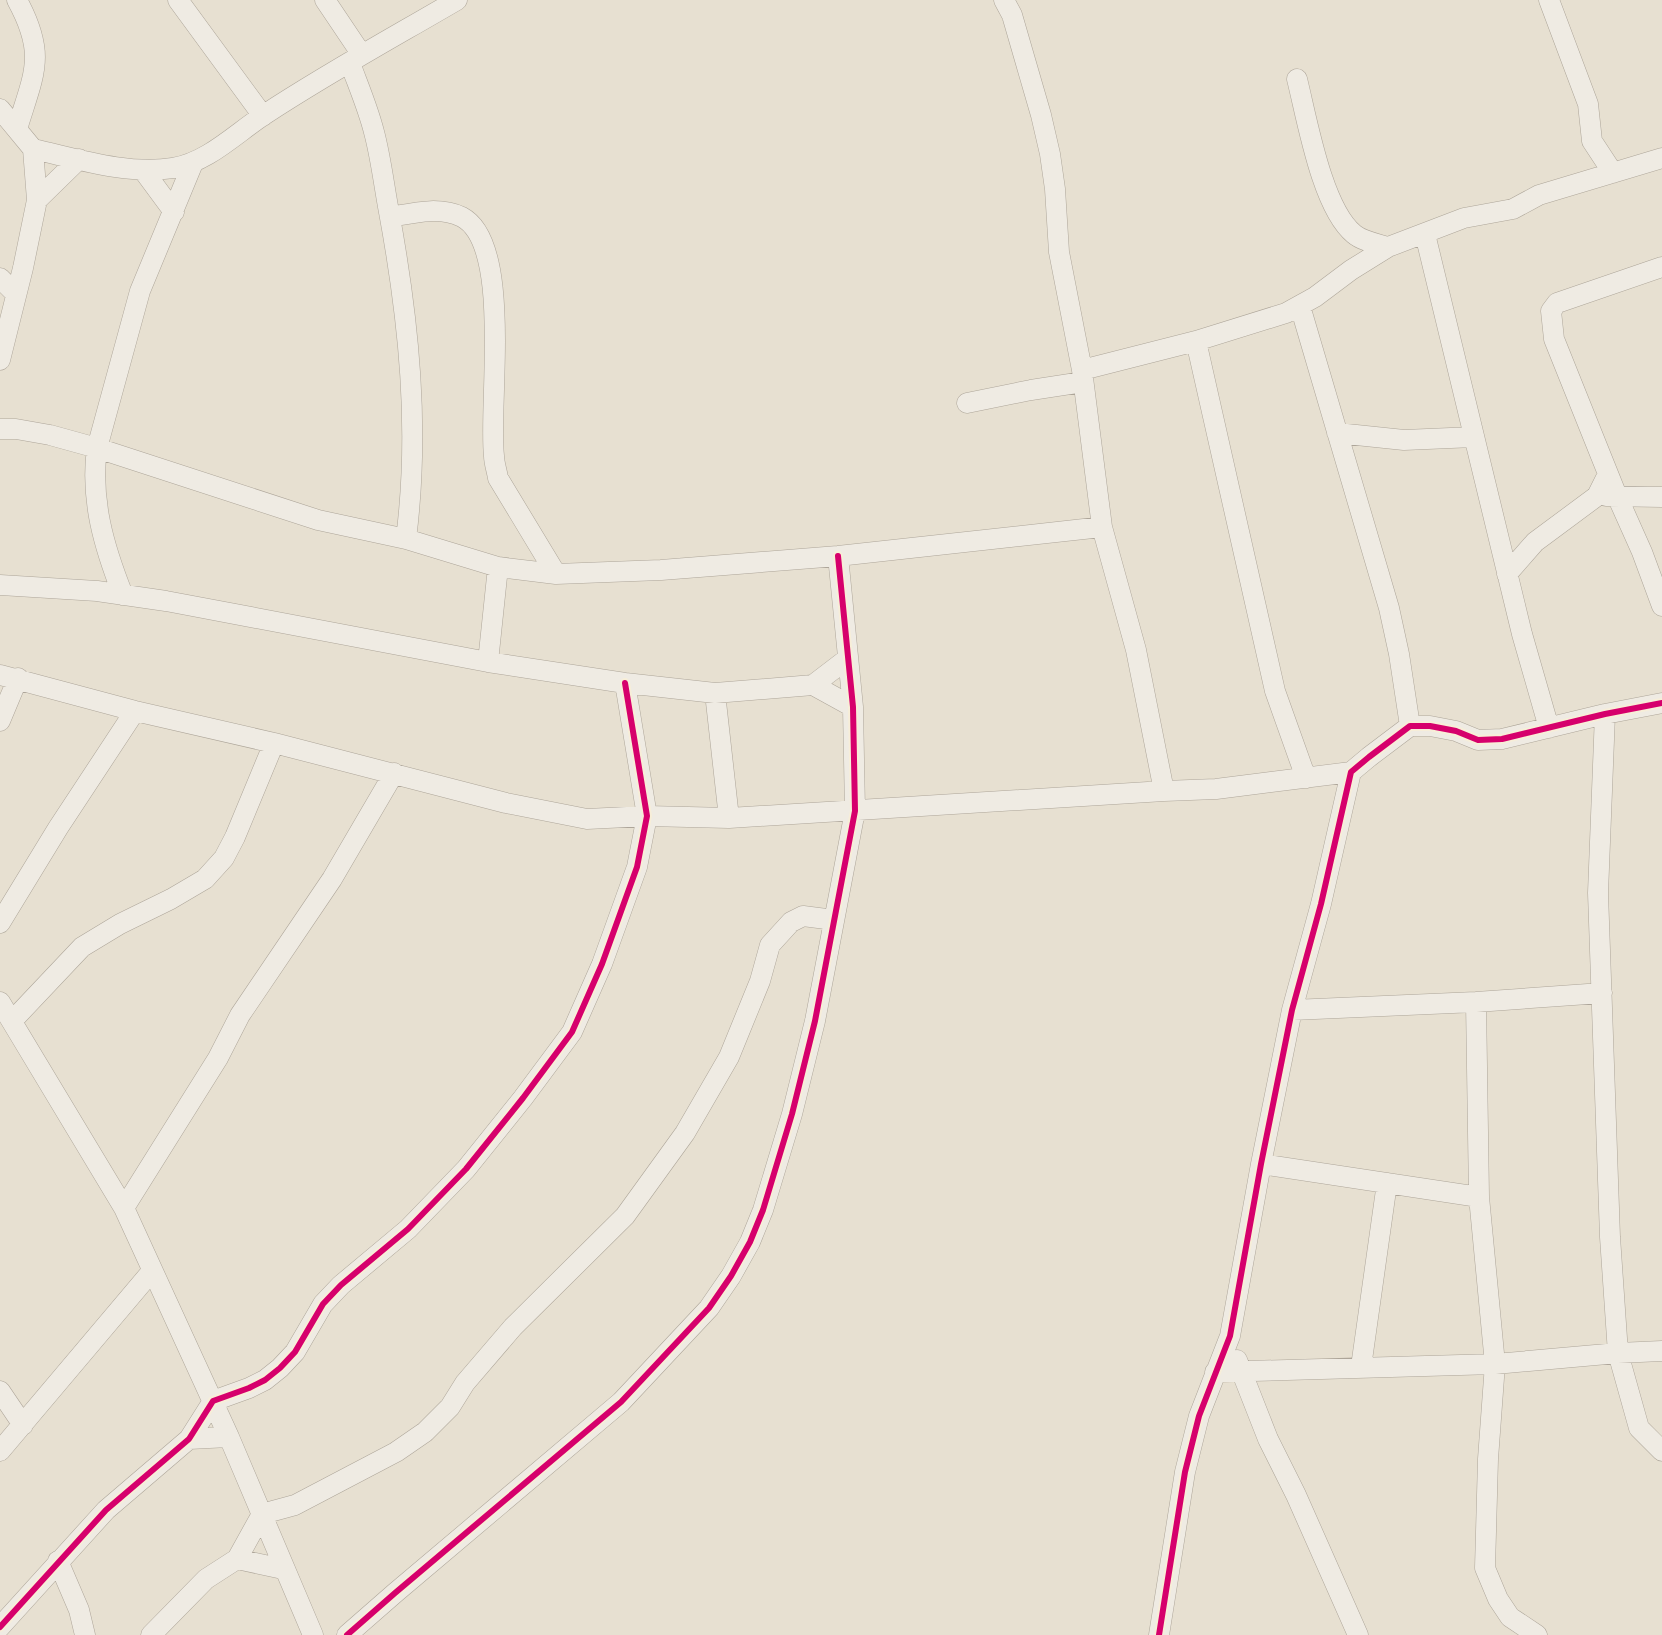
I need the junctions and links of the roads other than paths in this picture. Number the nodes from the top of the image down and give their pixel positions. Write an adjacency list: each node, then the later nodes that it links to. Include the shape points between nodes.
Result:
1 (17, 0): 11 (street, via 29,22 36,50 34,72)
2 (178, 0): 10 (street)
3 (325, 0): 7 (street)
4 (457, 0): 7 (street)
5 (1549, 0): 17 (street, via 1588,104 1592,141)
6 (1013, 5): 31 (street, via 1050,154 1059,252)
7 (356, 59): 10 (street); 20 (street)
8 (1297, 79): 22 (street, via 1312,144 1331,200)
9 (0, 109): 11 (street)
10 (263, 116): 15 (street)
11 (17, 129): 12 (street)
12 (33, 149): 14 (street); 18 (street)
13 (1662, 158): 17 (street)
14 (79, 159): 16 (street); 18 (street)
15 (193, 163): 16 (street); 19 (street)
16 (143, 170): 19 (street)
17 (1612, 173): 21 (street, via 1539,195 1513,208 1464,218)
18 (37, 200): 27 (street)
19 (174, 212): 36 (street, via 140,291)
20 (390, 217): 43 (street, via 411,359 412,491); 47 (street, via 431,211 463,218 486,249 493,289 494,456 498,478)
21 (1425, 234): 23 (street); 35 (street)
22 (1355, 235): 23 (street); 25 (street)
23 (1388, 247): 25 (street)
24 (1662, 267): 37 (street, via 1557,303 1551,311 1554,339)
25 (1351, 270): 28 (street)
26 (0, 278): 27 (street)
27 (16, 294): 30 (street)
28 (1300, 306): 29 (street); 34 (street)
29 (1196, 341): 31 (street); 68 (street, via 1275,691)
30 (2, 348)
31 (1082, 376): 32 (street); 41 (street)
32 (967, 403)
33 (0, 429): 36 (street, via 50,435)
34 (1337, 433): 35 (street, via 1404,440); 63 (street, via 1389,608)
35 (1474, 437): 42 (street)
36 (98, 448): 43 (street, via 318,520); 50 (street, via 94,472 101,532)
37 (1608, 474): 38 (street); 39 (street)
38 (1597, 496): 39 (street); 44 (street)
39 (1617, 496): 40 (street); 51 (street)
40 (1662, 497)
41 (1102, 527): 45 (street); 69 (street, via 1136,650)
42 (1499, 538): 44 (street); 48 (street)
43 (406, 539): 46 (street)
44 (1535, 542): 48 (street)
45 (837, 556): 47 (street); 52 (street)
46 (498, 567): 47 (street); 53 (street)
47 (556, 574)
48 (1507, 574): 64 (street)
49 (0, 585): 50 (street)
50 (123, 595): 53 (street)
51 (1662, 606)
52 (847, 659): 56 (street); 59 (street)
53 (488, 662): 55 (street)
54 (9, 676): 60 (street); 62 (street)
55 (625, 683): 57 (street); 71 (street)
56 (813, 685): 57 (street); 59 (street)
57 (715, 693): 72 (street)
58 (1662, 703): 61 (street)
59 (853, 707): 70 (street)
60 (135, 711): 65 (street); 74 (street)
61 (1605, 714): 64 (street); 75 (street, via 1598,893)
62 (0, 721)
63 (1410, 726): 64 (street, via 1456,731 1478,740); 66 (street)
64 (1550, 728)
65 (274, 743): 67 (street); 79 (street, via 235,837 224,858 205,879 82,947)
66 (1351, 772): 68 (street); 78 (street)
67 (394, 773): 71 (street, via 506,803 587,819); 83 (street, via 332,879 240,1015 218,1058)
68 (1306, 778): 69 (street)
69 (1164, 791): 70 (street)
70 (855, 811): 72 (street); 73 (street)
71 (647, 816): 72 (street); 93 (street, via 637,867 572,1032 466,1169 408,1229 323,1304 295,1352 280,1368 249,1388)
72 (729, 818)
73 (834, 920): 99 (street, via 803,915 770,945 729,1057 685,1133 625,1216 513,1327 465,1383 450,1407 425,1432 396,1452 295,1505); 107 (street, via 815,1022 792,1114 764,1210 732,1276 709,1308 621,1402)
74 (0, 923)
75 (1602, 993): 77 (street); 87 (street)
76 (0, 1002): 79 (street)
77 (1476, 1002): 78 (street); 82 (street)
78 (1292, 1010): 80 (street)
79 (12, 1021): 83 (street)
80 (1261, 1164): 81 (street); 85 (street)
81 (1387, 1183): 82 (street); 89 (street)
82 (1479, 1197): 88 (street)
83 (124, 1208): 84 (street)
84 (152, 1271): 93 (street); 94 (street)
85 (1230, 1336): 90 (street); 91 (street)
86 (1662, 1351): 87 (street)
87 (1617, 1353): 88 (street); 98 (street, via 1639,1428)
88 (1495, 1364): 89 (street); 110 (street, via 1485,1568 1510,1617)
89 (1361, 1367): 90 (street)
90 (1240, 1370): 91 (street); 109 (street)
91 (1215, 1372): 108 (street, via 1185,1472)
92 (0, 1391): 94 (street)
93 (213, 1401): 95 (street); 96 (street)
94 (23, 1425): 97 (street)
95 (229, 1437): 96 (street); 99 (street)
96 (189, 1439): 101 (street, via 106,1510)
97 (0, 1451)
98 (1662, 1451)
99 (262, 1514): 100 (street); 102 (street)
100 (237, 1559): 102 (street); 105 (street, via 206,1579)
101 (58, 1562): 103 (street); 104 (street, via 79,1610)
102 (283, 1569): 106 (street)
103 (0, 1627)
104 (85, 1635)
105 (150, 1635)
106 (313, 1635)
107 (347, 1635)
108 (1159, 1635)
109 (1358, 1635)
110 (1537, 1635)

